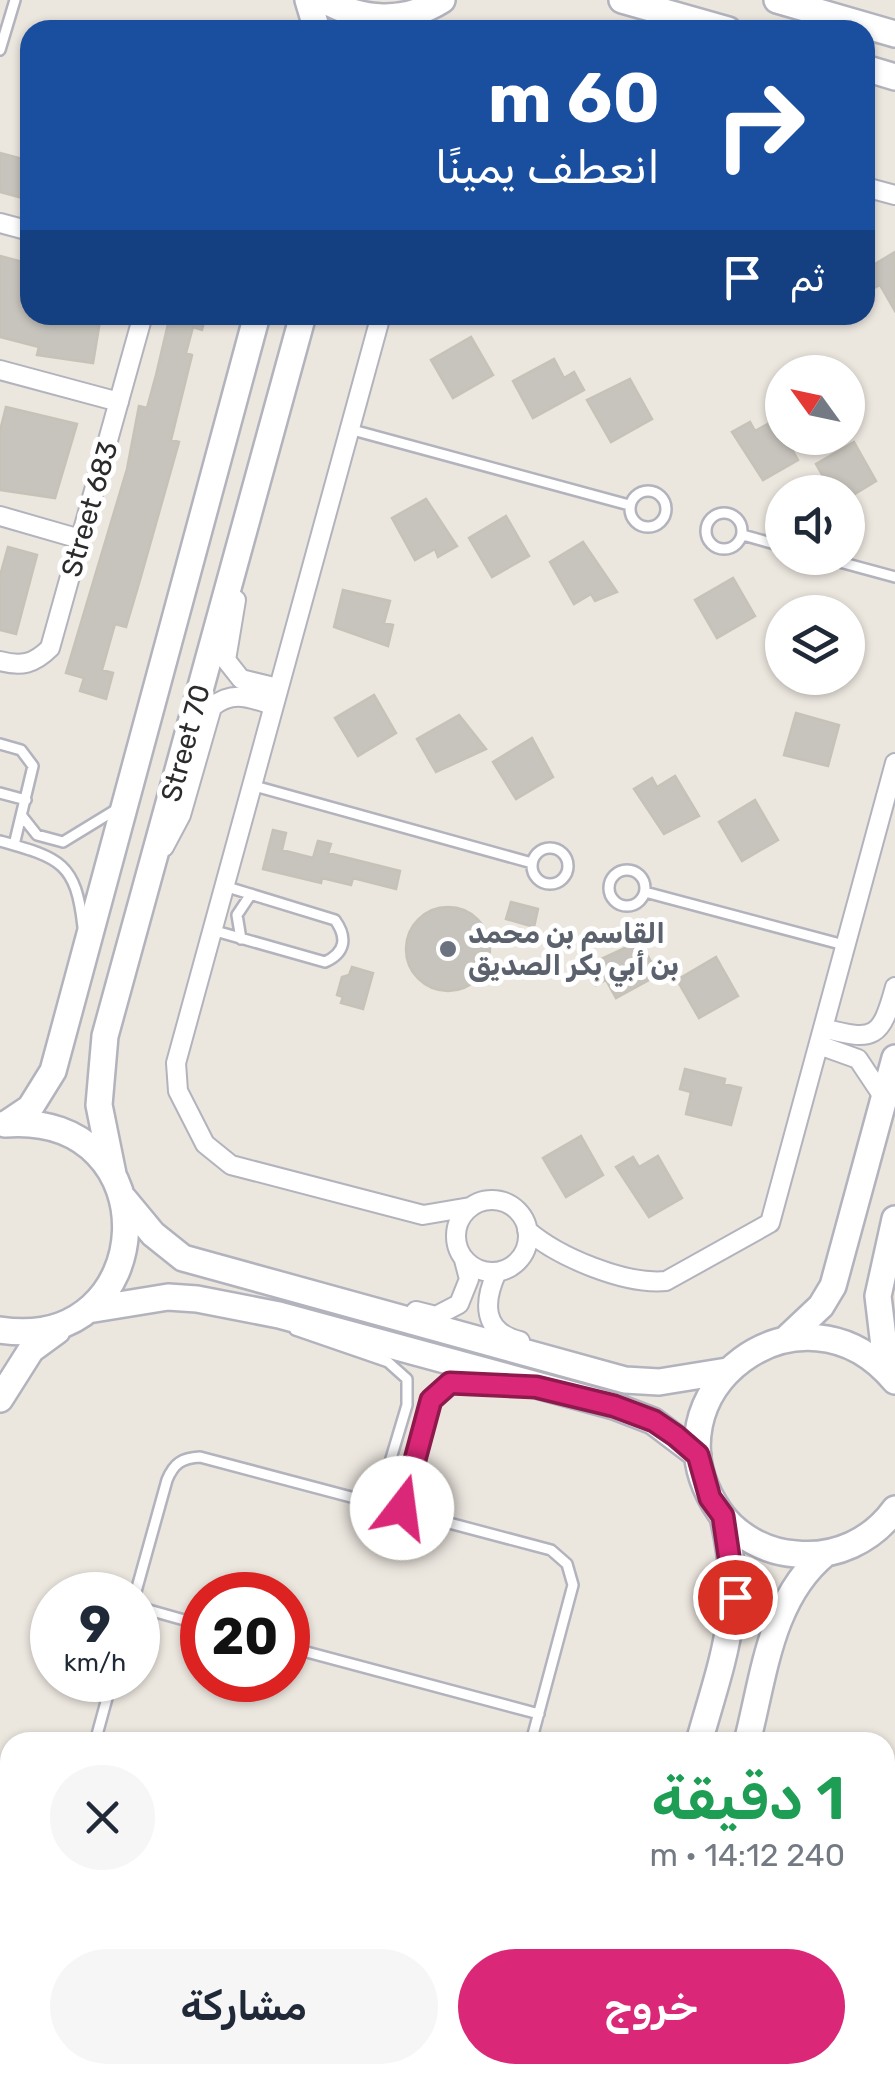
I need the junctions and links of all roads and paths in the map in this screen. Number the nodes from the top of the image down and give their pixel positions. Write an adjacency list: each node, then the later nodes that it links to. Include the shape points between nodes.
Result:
1 (14, 0): 10 (lane)
2 (324, 0): 6 (main road)
3 (442, 0): 7 (main road)
4 (622, 0): 8 (main road)
5 (777, 0): 9 (main road)
6 (382, 20)
7 (403, 20)
8 (693, 20)
9 (846, 20)
10 (0, 50)
11 (140, 325): 16 (street, Street 683)
12 (254, 325): 33 (main road, Street 70)
13 (299, 325): 18 (main road, Street 70)
14 (378, 325): 17 (street)
15 (0, 370): 16 (street)
16 (119, 402): 22 (street, Street 683)
17 (349, 429): 19 (lane); 27 (street)
18 (255, 490): 27 (street, via 225,654 241,679); 38 (main road, Street 70)
19 (630, 506): 19 (lane, via 644,527 654,527 666,513 666,503 652,491 642,491)
20 (0, 516): 22 (street)
21 (743, 535): 21 (lane, via 728,512 706,527 706,537 720,550); 23 (lane)
22 (80, 539): 26 (street, Street 683, via 50,648 36,662)
23 (765, 541)
24 (865, 569): 25 (lane)
25 (895, 577)
26 (0, 661)
27 (276, 697): 30 (street); 38 (street, via 238,695 212,708 181,816)
28 (0, 744): 32 (lane, via 21,750 33,766)
29 (895, 763): 44 (street)
30 (252, 785): 37 (lane); 39 (street)
31 (0, 792): 32 (lane)
32 (26, 800): 34 (lane)
33 (123, 804): 34 (lane, via 63,842 37,835); 45 (main road, Street 70)
34 (22, 816): 36 (lane)
35 (0, 841): 36 (lane)
36 (14, 845): 45 (lane, via 50,856 74,878)
37 (532, 863): 37 (lane, via 546,885 569,870 554,848 544,848)
38 (152, 864): 51 (main road, Street 70, via 99,1070 98,1106)
39 (224, 886): 41 (lane); 42 (street)
40 (645, 892): 40 (lane, via 631,870 621,870 608,884 623,907); 44 (lane)
41 (251, 894): 43 (lane, via 236,914); 43 (lane, via 335,920 344,946 324,962)
42 (212, 930): 43 (lane); 54 (street, via 175,1074 204,1144 231,1165)
43 (241, 939)
44 (844, 946): 47 (street)
45 (85, 950): 50 (main road, Street 70, via 47,1085 30,1108)
46 (895, 987): 47 (street, via 886,1020 874,1033)
47 (821, 1036): 49 (street, via 858,1060); 58 (street, via 770,1223 666,1281)
48 (895, 1058): 49 (main road)
49 (884, 1098): 66 (main road, via 833,1286 822,1306)
50 (3, 1125): 51 (main road, via 32,1123 67,1133)
51 (113, 1174): 52 (main road)
52 (124, 1199): 62 (main road, via 183,1258); 64 (main road, via 128,1230 122,1260 109,1287)
53 (470, 1207): 54 (street); 56 (street, via 490,1200 510,1205); 57 (street, via 458,1222)
54 (423, 1214): 57 (street)
55 (895, 1219): 69 (main road, via 878,1296)
56 (527, 1230): 58 (street); 60 (street)
57 (456, 1241): 59 (street)
58 (559, 1254): 60 (street)
59 (464, 1260): 61 (street); 62 (street, via 468,1288 444,1314)
60 (518, 1261): 61 (street)
61 (498, 1272): 67 (street, via 486,1304 491,1324 506,1338 558,1350)
62 (363, 1307): 67 (main road)
63 (279, 1315): 64 (main road, via 168,1297); 70 (main road); 73 (lane, via 303,1334 388,1362 407,1380 407,1405)
64 (78, 1316): 65 (main road, via 35,1332); 71 (main road, via 32,1350)
65 (0, 1330)
66 (786, 1338): 68 (main road, via 744,1356); 69 (main road, via 840,1342 866,1353)
67 (578, 1368): 68 (main road, via 659,1382)
68 (727, 1372): 72 (main road, via 707,1402)
69 (891, 1376)
70 (536, 1387): 72 (main road, via 654,1421); 74 (lane, via 462,1380 439,1390)
71 (0, 1398)
72 (698, 1455): 76 (main road, via 710,1498)
73 (378, 1502): 74 (lane); 78 (lane, via 186,1458 166,1480)
74 (402, 1508): 81 (lane, via 550,1550 567,1564 571,1596)
75 (895, 1509): 77 (main road, via 864,1538)
76 (723, 1516): 77 (main road, via 770,1549); 84 (main road, via 735,1577 734,1618)
77 (826, 1553): 85 (main road, via 800,1578 782,1610)
78 (141, 1572)
79 (310, 1653): 81 (lane)
80 (106, 1702): 82 (lane)
81 (539, 1714): 83 (lane)
82 (98, 1732)
83 (534, 1732)
84 (702, 1732)
85 (750, 1732)

